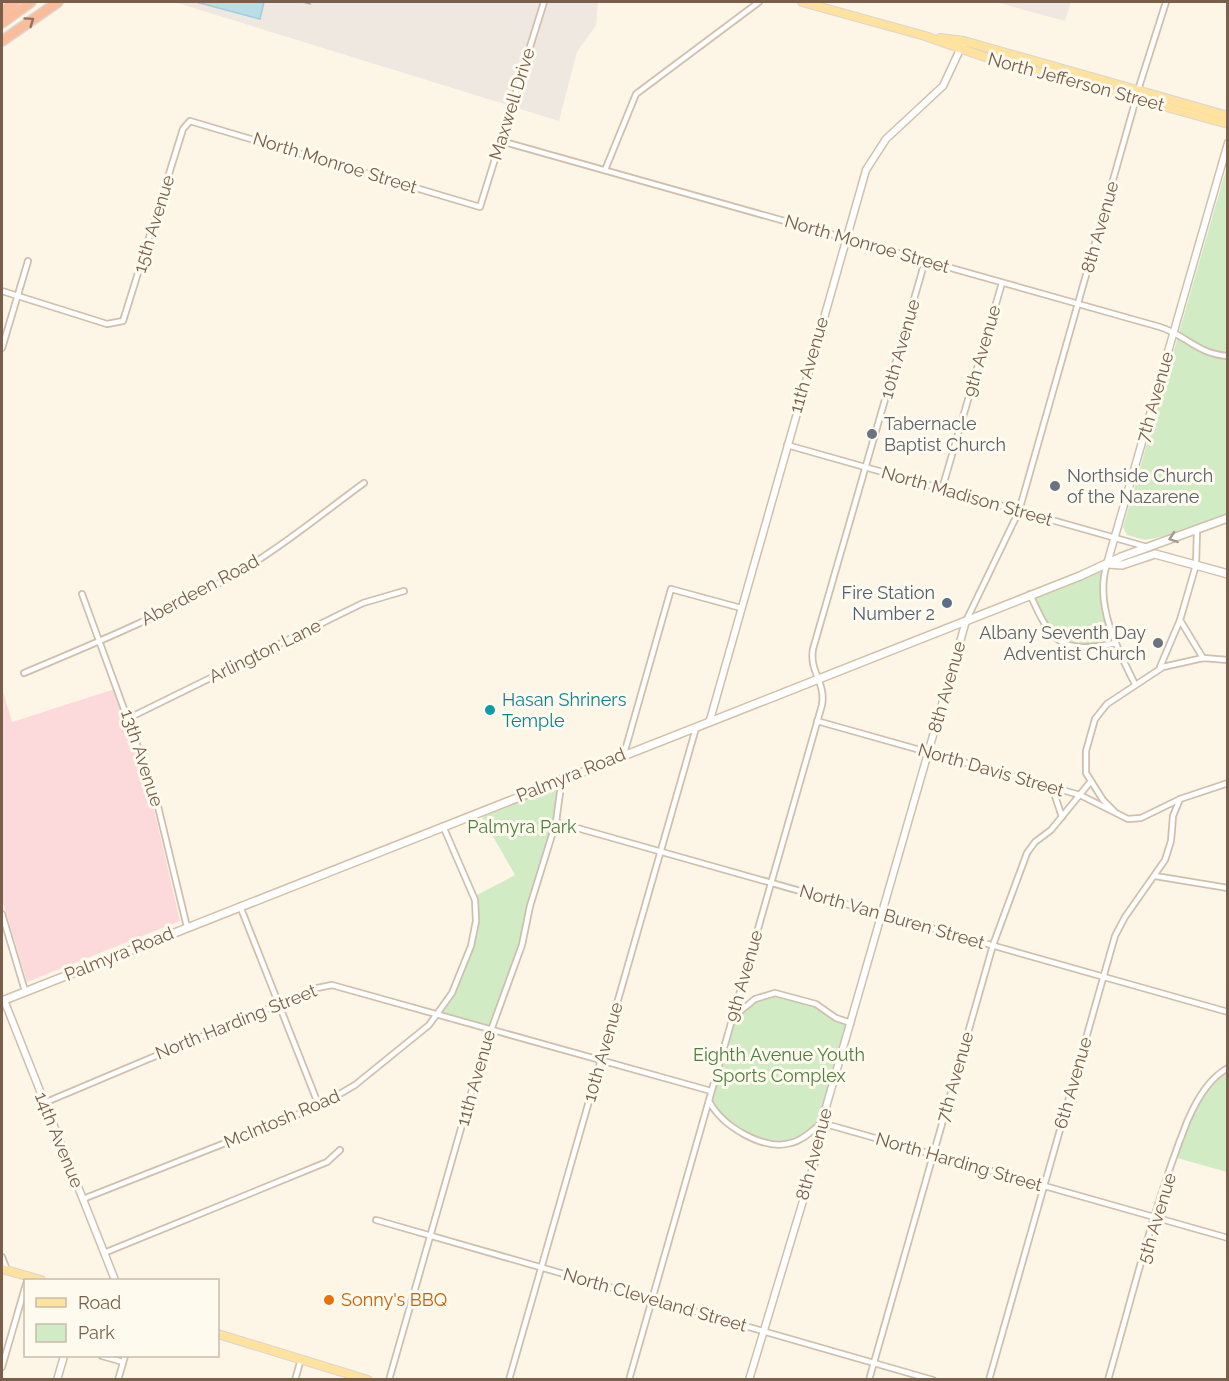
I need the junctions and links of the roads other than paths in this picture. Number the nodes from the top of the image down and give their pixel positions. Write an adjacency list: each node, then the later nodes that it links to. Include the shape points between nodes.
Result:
1 (15, 2): 8 (highway)
2 (31, 2): 9 (highway)
3 (58, 2): 10 (highway, one-way to 3)
4 (544, 2): 16 (street, Maxwell Drive)
5 (759, 2): 18 (street, via 636,94)
6 (802, 2): 11 (main road, North Jefferson Street)
7 (1166, 2): 12 (street, 8th Avenue)
8 (2, 12)
9 (2, 22)
10 (2, 41)
11 (962, 45): 12 (main road, North Jefferson Street); 20 (street, 11th Avenue, via 943,86 899,125 873,157)
12 (1137, 95): 13 (main road, North Jefferson Street); 15 (main road, North Jefferson Street); 26 (street, 8th Avenue)
13 (1227, 116)
14 (190, 121): 19 (street, North Monroe Street); 25 (street, 15th Avenue, via 183,129 123,321 115,325)
15 (1227, 124)
16 (501, 141): 18 (street, North Monroe Street); 19 (street, Maxwell Drive)
17 (1227, 143): 27 (street, 7th Avenue)
18 (605, 170): 20 (street, North Monroe Street)
19 (480, 207)
20 (845, 238): 22 (street, North Monroe Street); 30 (street, 11th Avenue)
21 (28, 261): 25 (street)
22 (925, 261): 23 (street, North Monroe Street); 31 (street, 10th Avenue)
23 (1002, 283): 26 (street, North Monroe Street); 33 (street, 9th Avenue)
24 (2, 291): 25 (street)
25 (17, 296): 28 (street)
26 (1078, 304): 27 (street, North Monroe Street); 34 (street, 8th Avenue)
27 (1174, 332): 29 (street, North Monroe Street, via 1203,352); 37 (street, 7th Avenue)
28 (2, 348)
29 (1227, 356)
30 (787, 445): 31 (street, North Madison Street); 45 (street, 11th Avenue)
31 (866, 468): 33 (street, North Madison Street); 54 (street, 10th Avenue, via 813,649 811,664)
32 (364, 483): 48 (street, Aberdeen Road, via 245,568)
33 (942, 489): 34 (street, North Madison Street)
34 (1019, 511): 37 (street, North Madison Street); 47 (street, 8th Avenue)
35 (1227, 518): 36 (main road, Palmyra Road)
36 (1197, 530): 38 (main road, Palmyra Road, one-way to 38); 40 (street)
37 (1115, 537): 38 (street, North Madison Street); 39 (street, 7th Avenue)
38 (1147, 547): 39 (main road, Palmyra Road)
39 (1107, 564): 40 (main road, Palmyra Road, via 1122,565 1155,554); 44 (main road, Palmyra Road); 49 (street, 7th Avenue, via 1102,582)
40 (1196, 566): 41 (main road); 46 (street)
41 (1227, 574)
42 (404, 591): 56 (street, Arlington Lane, via 363,603)
43 (82, 594): 48 (street, 13th Avenue)
44 (1030, 594): 47 (main road, Palmyra Road); 49 (street, via 1045,627 1065,644 1084,647)
45 (741, 608): 57 (street, 11th Avenue); 61 (street, via 671,589)
46 (1180, 620): 50 (street); 52 (street)
47 (966, 621): 54 (main road, Palmyra Road); 60 (street, 8th Avenue)
48 (100, 641): 53 (street, Aberdeen Road); 56 (street, 13th Avenue)
49 (1116, 643): 55 (street, 7th Avenue)
50 (1203, 658): 51 (street); 52 (street)
51 (1227, 660)
52 (1159, 669): 55 (street)
53 (24, 673)
54 (818, 678): 57 (main road, Palmyra Road); 58 (street, 9th Avenue, via 823,697)
55 (1135, 684): 63 (street, via 1095,718 1086,751 1086,773)
56 (129, 718): 79 (street, 13th Avenue, via 155,794)
57 (710, 720): 59 (main road, Palmyra Road)
58 (817, 721): 60 (street, North Davis Street); 74 (street, 9th Avenue)
59 (696, 725): 61 (main road, Palmyra Road); 72 (street, 10th Avenue)
60 (928, 751): 65 (street, North Davis Street); 78 (street, 8th Avenue)
61 (624, 754): 62 (main road, Palmyra Road)
62 (562, 778): 70 (street, 11th Avenue); 71 (main road, Palmyra Road)
63 (1091, 781): 66 (street, 7th Avenue); 68 (street)
64 (1227, 783): 67 (street, North Davis Street)
65 (1052, 787): 66 (street, North Davis Street); 69 (street)
66 (1080, 795): 68 (street, North Davis Street); 69 (street, 7th Avenue)
67 (1180, 799): 68 (street, North Davis Street, via 1141,818); 73 (street, 6th Avenue, via 1173,816 1169,850)
68 (1119, 815)
69 (1062, 817): 80 (street, 7th Avenue, via 1032,845 1022,862)
70 (556, 822): 72 (street, North Van Buren Street); 89 (street, 11th Avenue, via 516,967)
71 (443, 826): 76 (main road, Palmyra Road); 86 (street, McIntosh Road, via 465,873 476,910 471,946 452,993)
72 (660, 851): 74 (street, North Van Buren Street); 90 (street, 10th Avenue)
73 (1155, 876): 75 (street); 81 (street, 6th Avenue, via 1121,924)
74 (771, 883): 78 (street, North Van Buren Street); 87 (street, 9th Avenue)
75 (1227, 888)
76 (240, 906): 79 (main road, Palmyra Road); 84 (street)
77 (2, 914): 82 (street)
78 (882, 914): 80 (street, North Van Buren Street); 88 (street, 8th Avenue)
79 (187, 927): 82 (main road, Palmyra Road)
80 (993, 945): 81 (street, North Van Buren Street); 98 (street, 7th Avenue)
81 (1103, 977): 85 (street, North Van Buren Street); 99 (street, 6th Avenue)
82 (25, 992): 83 (main road, Palmyra Road)
83 (3, 1000): 94 (street, 14th Avenue)
84 (279, 1005): 86 (street, North Harding Street, via 332,985); 94 (street, North Harding Street); 95 (street)
85 (1227, 1012)
86 (438, 1015): 89 (street, North Harding Street); 95 (street, McIntosh Road, via 382,1064 341,1095)
87 (731, 1019): 88 (street, via 749,1002 775,993 816,1004); 92 (street, 9th Avenue)
88 (851, 1023): 96 (street, 8th Avenue)
89 (490, 1028): 90 (street, North Harding Street); 103 (street, 11th Avenue)
90 (601, 1060): 92 (street, North Harding Street); 107 (street, 10th Avenue)
91 (1227, 1068): 101 (street, 5th Avenue, via 1209,1085 1188,1120)
92 (711, 1091): 93 (street, 9th Avenue)
93 (709, 1101): 96 (street, via 730,1125 774,1144 801,1140); 112 (street, 9th Avenue)
94 (44, 1103): 100 (street, 14th Avenue)
95 (319, 1106): 100 (street, McIntosh Road)
96 (822, 1123): 98 (street, North Harding Street); 113 (street, 8th Avenue, via 815,1161)
97 (340, 1150): 105 (street, via 327,1162)
98 (933, 1154): 99 (street, North Harding Street); 120 (street, 7th Avenue)
99 (1044, 1186): 101 (street, North Harding Street); 132 (street, 6th Avenue)
100 (83, 1199): 105 (street, 14th Avenue)
101 (1156, 1218): 104 (street, North Harding Street); 133 (street, 5th Avenue)
102 (376, 1220): 103 (street, North Cleveland Street)
103 (430, 1236): 107 (street, North Cleveland Street); 126 (street, 11th Avenue)
104 (1227, 1238)
105 (104, 1253): 110 (street, 14th Avenue)
106 (2, 1257): 108 (street)
107 (541, 1268): 112 (street, North Cleveland Street); 127 (street, 10th Avenue)
108 (4, 1269): 109 (main road)
109 (25, 1279)
110 (114, 1279)
111 (24, 1290): 121 (street)
112 (652, 1300): 113 (street, North Cleveland Street); 128 (street, 9th Avenue)
113 (764, 1331): 120 (street, North Cleveland Street); 129 (street, 8th Avenue)
114 (219, 1334): 118 (main road)
115 (64, 1357): 122 (street)
116 (106, 1357): 119 (street)
117 (125, 1357): 119 (street)
118 (301, 1359): 124 (street); 125 (main road)
119 (123, 1362): 123 (street)
120 (873, 1362): 130 (street, 7th Avenue); 131 (street, North Cleveland Street)
121 (2, 1367)
122 (57, 1380)
123 (118, 1380)
124 (295, 1380)
125 (368, 1380)
126 (389, 1380)
127 (509, 1380)
128 (629, 1380)
129 (749, 1380)
130 (869, 1380)
131 (933, 1380)
132 (989, 1380)
133 (1108, 1380)

